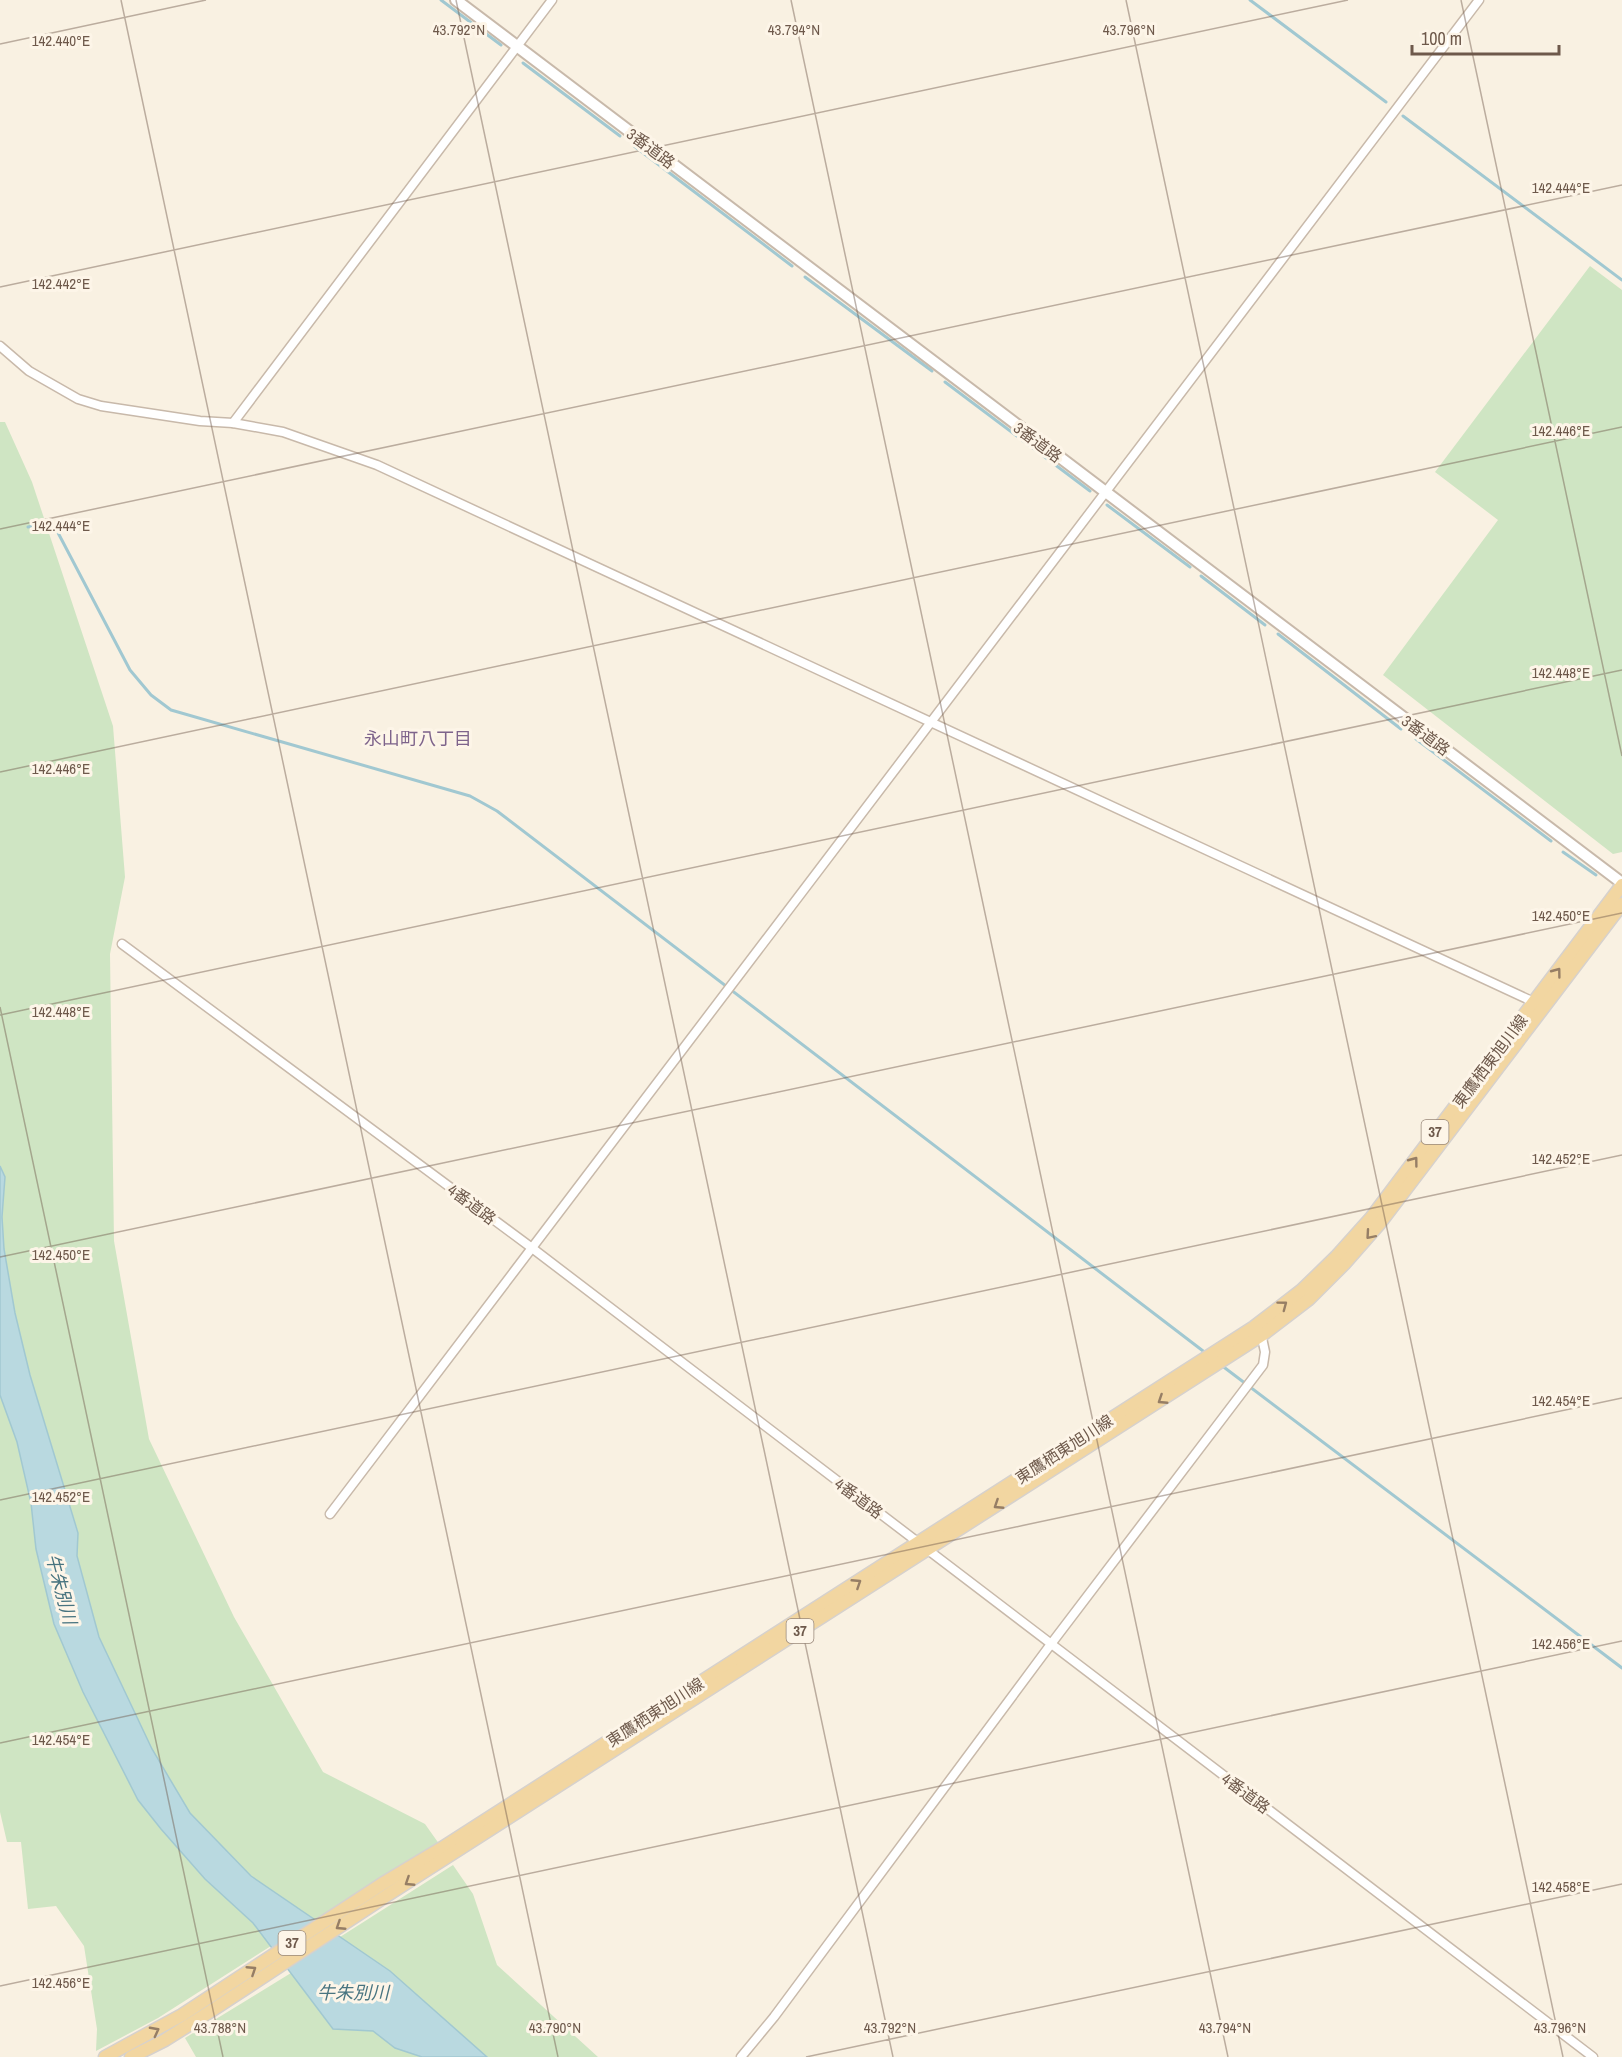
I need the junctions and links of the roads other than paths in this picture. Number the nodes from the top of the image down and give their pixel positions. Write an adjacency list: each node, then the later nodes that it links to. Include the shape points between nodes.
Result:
1 (456, 0): 4 (street, 3番道路)
2 (552, 0): 4 (street)
3 (1479, 0): 7 (street)
4 (517, 47): 6 (street); 7 (street, 3番道路)
5 (0, 346): 6 (street, via 28,371 78,399 101,406)
6 (233, 423): 8 (street, via 283,432 377,465)
7 (1105, 493): 8 (street); 9 (street, 3番道路)
8 (932, 723): 12 (street); 13 (street)
9 (1622, 884): 12 (main road, 東鷹栖東旭川線 / 37, one-way to 9)
10 (1622, 904): 12 (main road, 東鷹栖東旭川線 / 37)
11 (122, 944): 13 (street, 4番道路)
12 (1539, 1005): 14 (main road, 東鷹栖東旭川線 / 37, via 1371,1218)
13 (532, 1248): 16 (street); 17 (street, 4番道路)
14 (1259, 1330): 15 (main road, 東鷹栖東旭川線 / 37, via 1228,1357); 15 (main road, 東鷹栖東旭川線 / 37, via 1218,1349); 18 (street, via 1265,1352 1263,1365)
15 (1206, 1364): 17 (main road, 東鷹栖東旭川線 / 37)
16 (330, 1514)
17 (922, 1547): 18 (street, 4番道路); 19 (main road, 東鷹栖東旭川線 / 37, via 442,1848)
18 (1051, 1644): 22 (street); 23 (street, 4番道路)
19 (207, 2007): 20 (main road, 東鷹栖東旭川線 / 37, one-way to 19); 21 (main road, 東鷹栖東旭川線 / 37, via 165,2040)
20 (105, 2057)
21 (131, 2057)
22 (741, 2057)
23 (1593, 2057)

